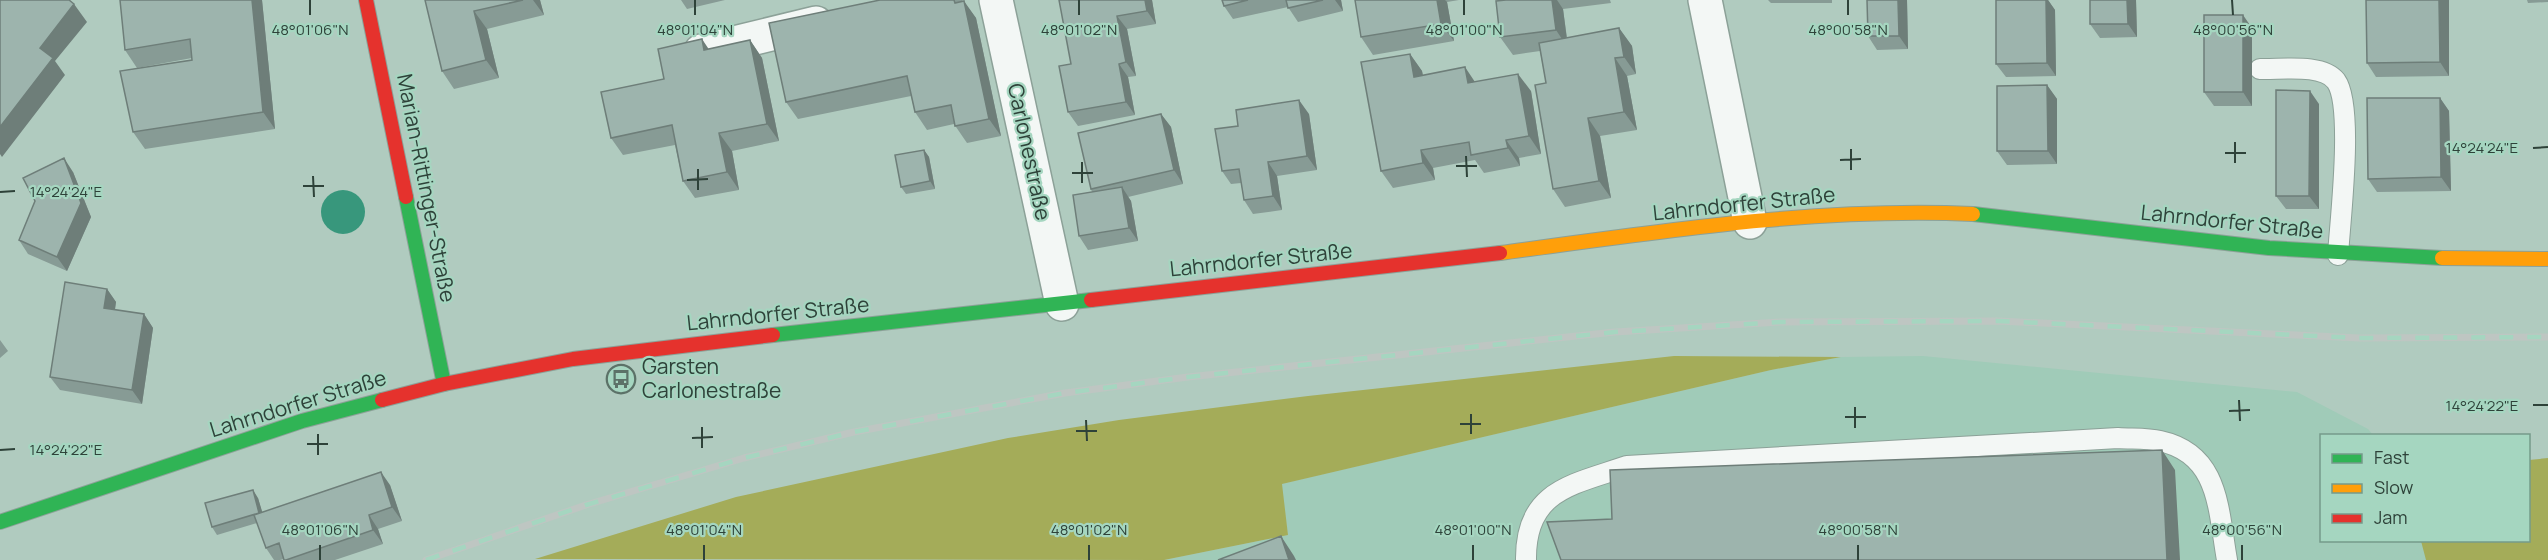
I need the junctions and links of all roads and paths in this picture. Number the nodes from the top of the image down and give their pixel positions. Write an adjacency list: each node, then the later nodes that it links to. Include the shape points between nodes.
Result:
1 (366, 0): 11 (street, Marian-Rittinger-Straße)
2 (996, 0): 10 (street, Carlonestraße)
3 (1705, 0): 7 (street)
4 (846, 16): 5 (street)
5 (701, 51)
6 (2260, 69): 8 (lane, via 2319,71 2335,81 2344,103)
7 (1750, 222): 8 (street, Lahrndorfer Straße, via 1939,212); 10 (street, Lahrndorfer Straße)
8 (2338, 255): 9 (street, Lahrndorfer Straße)
9 (2548, 259)
10 (1062, 304): 11 (street, Lahrndorfer Straße, via 573,359)
11 (444, 384): 12 (street, Lahrndorfer Straße, via 302,421)
12 (0, 522)
13 (1526, 560): 14 (lane, via 1531,520 1549,497 1627,466 2118,438 2160,441 2186,450 2201,462 2214,486)
14 (2227, 560)

